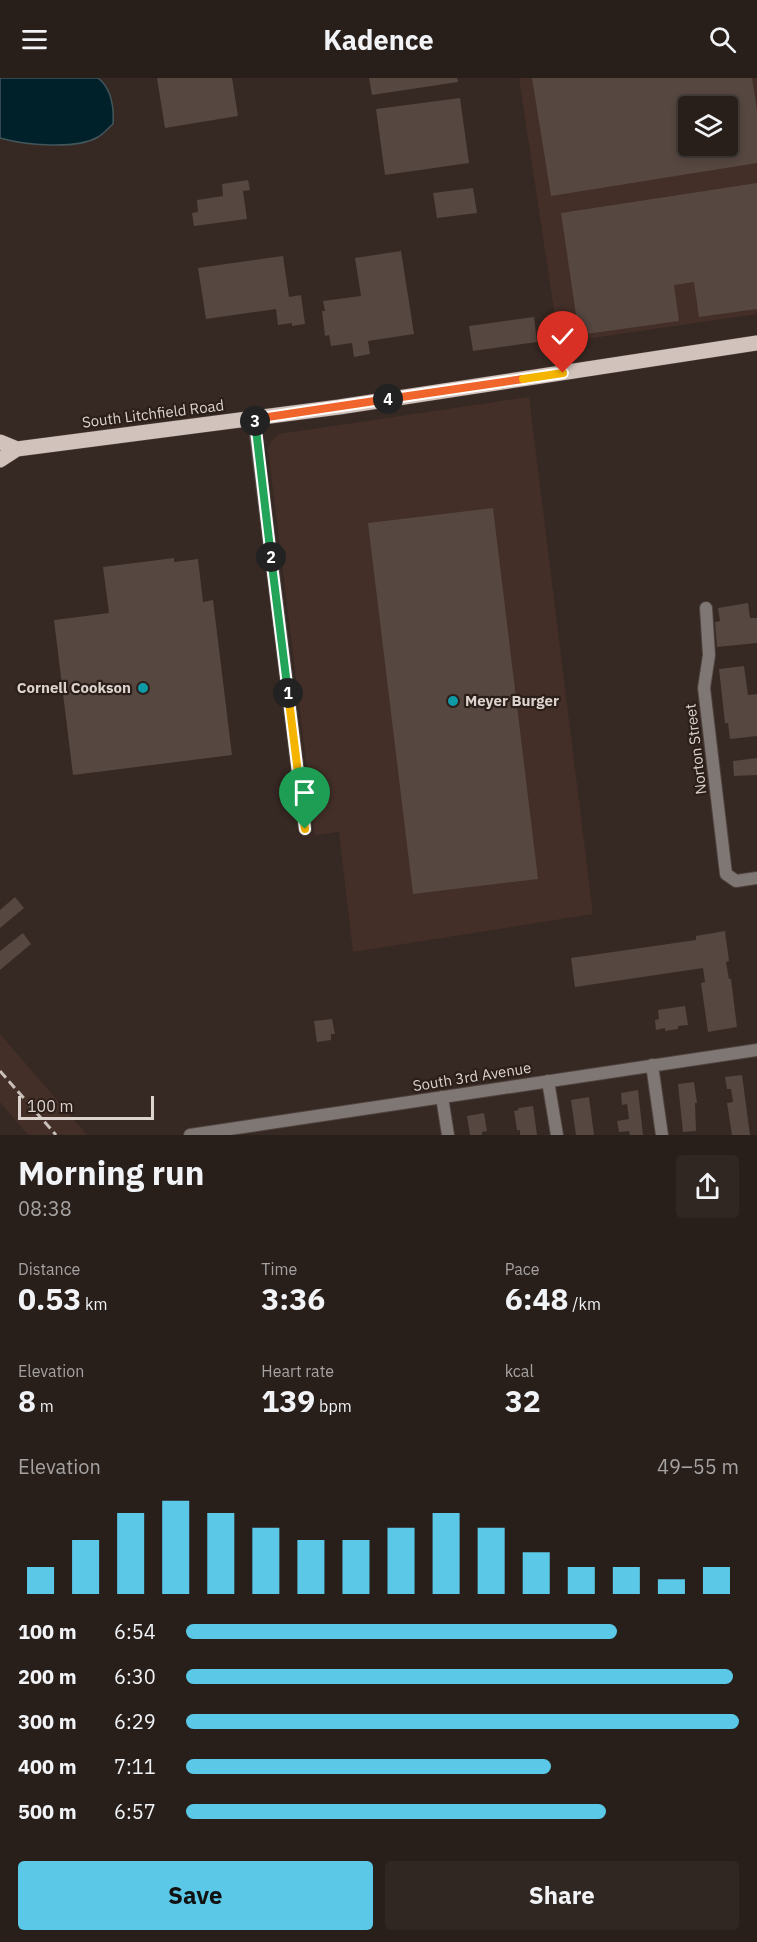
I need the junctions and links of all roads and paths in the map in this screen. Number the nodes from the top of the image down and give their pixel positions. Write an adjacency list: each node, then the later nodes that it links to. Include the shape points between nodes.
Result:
1 (757, 343): 2 (main road, South Litchfield Road)
2 (254, 419): 4 (main road, South Litchfield Road); 7 (street)
3 (0, 444): 4 (main road)
4 (17, 449): 5 (main road, South Litchfield Road)
5 (0, 460)
6 (706, 608): 8 (street, Norton Street, via 709,655 704,688 726,874 736,881)
7 (305, 829)
8 (757, 878)
9 (757, 1050): 10 (street, South 3rd Avenue)
10 (652, 1065): 11 (street, South 3rd Avenue); 16 (street)
11 (548, 1081): 12 (street, South 3rd Avenue); 15 (street)
12 (442, 1097): 13 (street, South 3rd Avenue); 14 (street)
13 (190, 1135)
14 (448, 1135)
15 (557, 1135)
16 (662, 1135)

